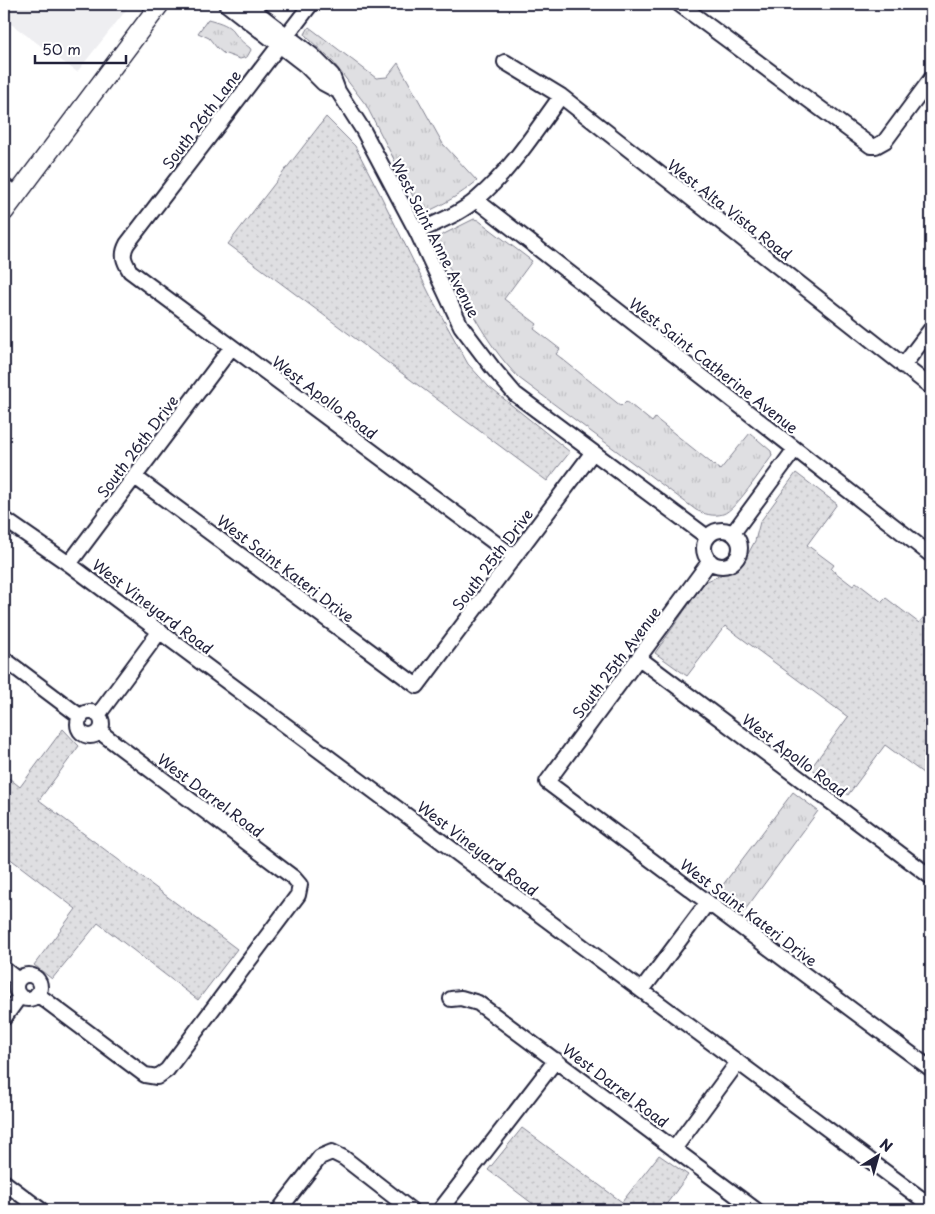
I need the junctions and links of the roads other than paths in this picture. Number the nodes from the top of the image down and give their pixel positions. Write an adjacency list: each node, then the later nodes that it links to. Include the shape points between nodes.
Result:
1 (160, 4): 10 (main road)
2 (226, 4): 6 (street, West Saint Anne Avenue)
3 (246, 4): 6 (street, West Saint Anne Avenue)
4 (311, 4): 6 (street, South 26th Lane)
5 (679, 4): 8 (street, via 871,146 885,141)
6 (283, 40): 13 (street, West Saint Anne Avenue, via 312,55 332,75); 14 (street, South 26th Lane, via 127,244)
7 (504, 62): 9 (street, West Alta Vista Road)
8 (931, 80)
9 (561, 96): 11 (street, via 507,170); 17 (street, West Alta Vista Road)
10 (10, 190): 12 (main road)
11 (476, 200): 13 (street); 19 (street, West Saint Catherine Avenue)
12 (4, 212)
13 (417, 232): 20 (street, West Saint Anne Avenue, via 461,326 492,367 515,394)
14 (123, 257): 16 (street, West Apollo Road, via 130,272)
15 (931, 329): 17 (street)
16 (231, 348): 21 (street, South 26th Drive); 26 (street, West Apollo Road)
17 (903, 366): 18 (street, West Alta Vista Road)
18 (931, 387)
19 (795, 449): 23 (street); 25 (street, West Saint Catherine Avenue)
20 (593, 452): 24 (street, West Saint Anne Avenue); 26 (street, South 25th Drive)
21 (135, 477): 28 (street, South 26th Drive); 32 (street, West Saint Kateri Drive)
22 (4, 518): 28 (street, West Vineyard Road)
23 (732, 533): 24 (street, via 719,530); 27 (street, via 740,544 737,558 725,566)
24 (707, 537): 27 (street, via 704,551)
25 (931, 555)
26 (514, 558): 32 (street, South 25th Drive)
27 (710, 561): 30 (street, South 25th Avenue)
28 (69, 564): 29 (street, West Vineyard Road)
29 (160, 632): 33 (street); 41 (street, West Vineyard Road)
30 (639, 658): 36 (street, South 25th Avenue); 37 (street, West Apollo Road)
31 (4, 659): 34 (street)
32 (417, 686)
33 (98, 715): 34 (street, via 90,712); 35 (street, via 102,722)
34 (81, 717): 35 (street, West Darrel Road, via 78,727 85,736)
35 (100, 732): 42 (street, West Darrel Road, via 294,878 300,885 298,896 166,1070 157,1076 144,1075)
36 (547, 782): 38 (street, West Saint Kateri Drive)
37 (931, 877)
38 (708, 902): 41 (street); 48 (street, West Saint Kateri Drive)
39 (4, 969): 40 (street)
40 (18, 980): 42 (street, via 27,975 35,977 40,984); 43 (street, via 16,990)
41 (642, 990): 47 (street, West Vineyard Road)
42 (37, 994): 43 (street, via 28,999)
43 (20, 996): 45 (street)
44 (451, 999): 46 (street, West Darrel Road, via 478,1003)
45 (4, 1018)
46 (556, 1060): 49 (street, West Darrel Road); 55 (street)
47 (738, 1062): 49 (street); 51 (street, West Vineyard Road)
48 (931, 1069)
49 (674, 1149): 56 (street, West Darrel Road)
50 (4, 1182): 52 (street)
51 (931, 1206)
52 (41, 1210)
53 (279, 1210): 54 (street, via 320,1157 332,1152)
54 (411, 1210)
55 (440, 1210)
56 (756, 1210)

